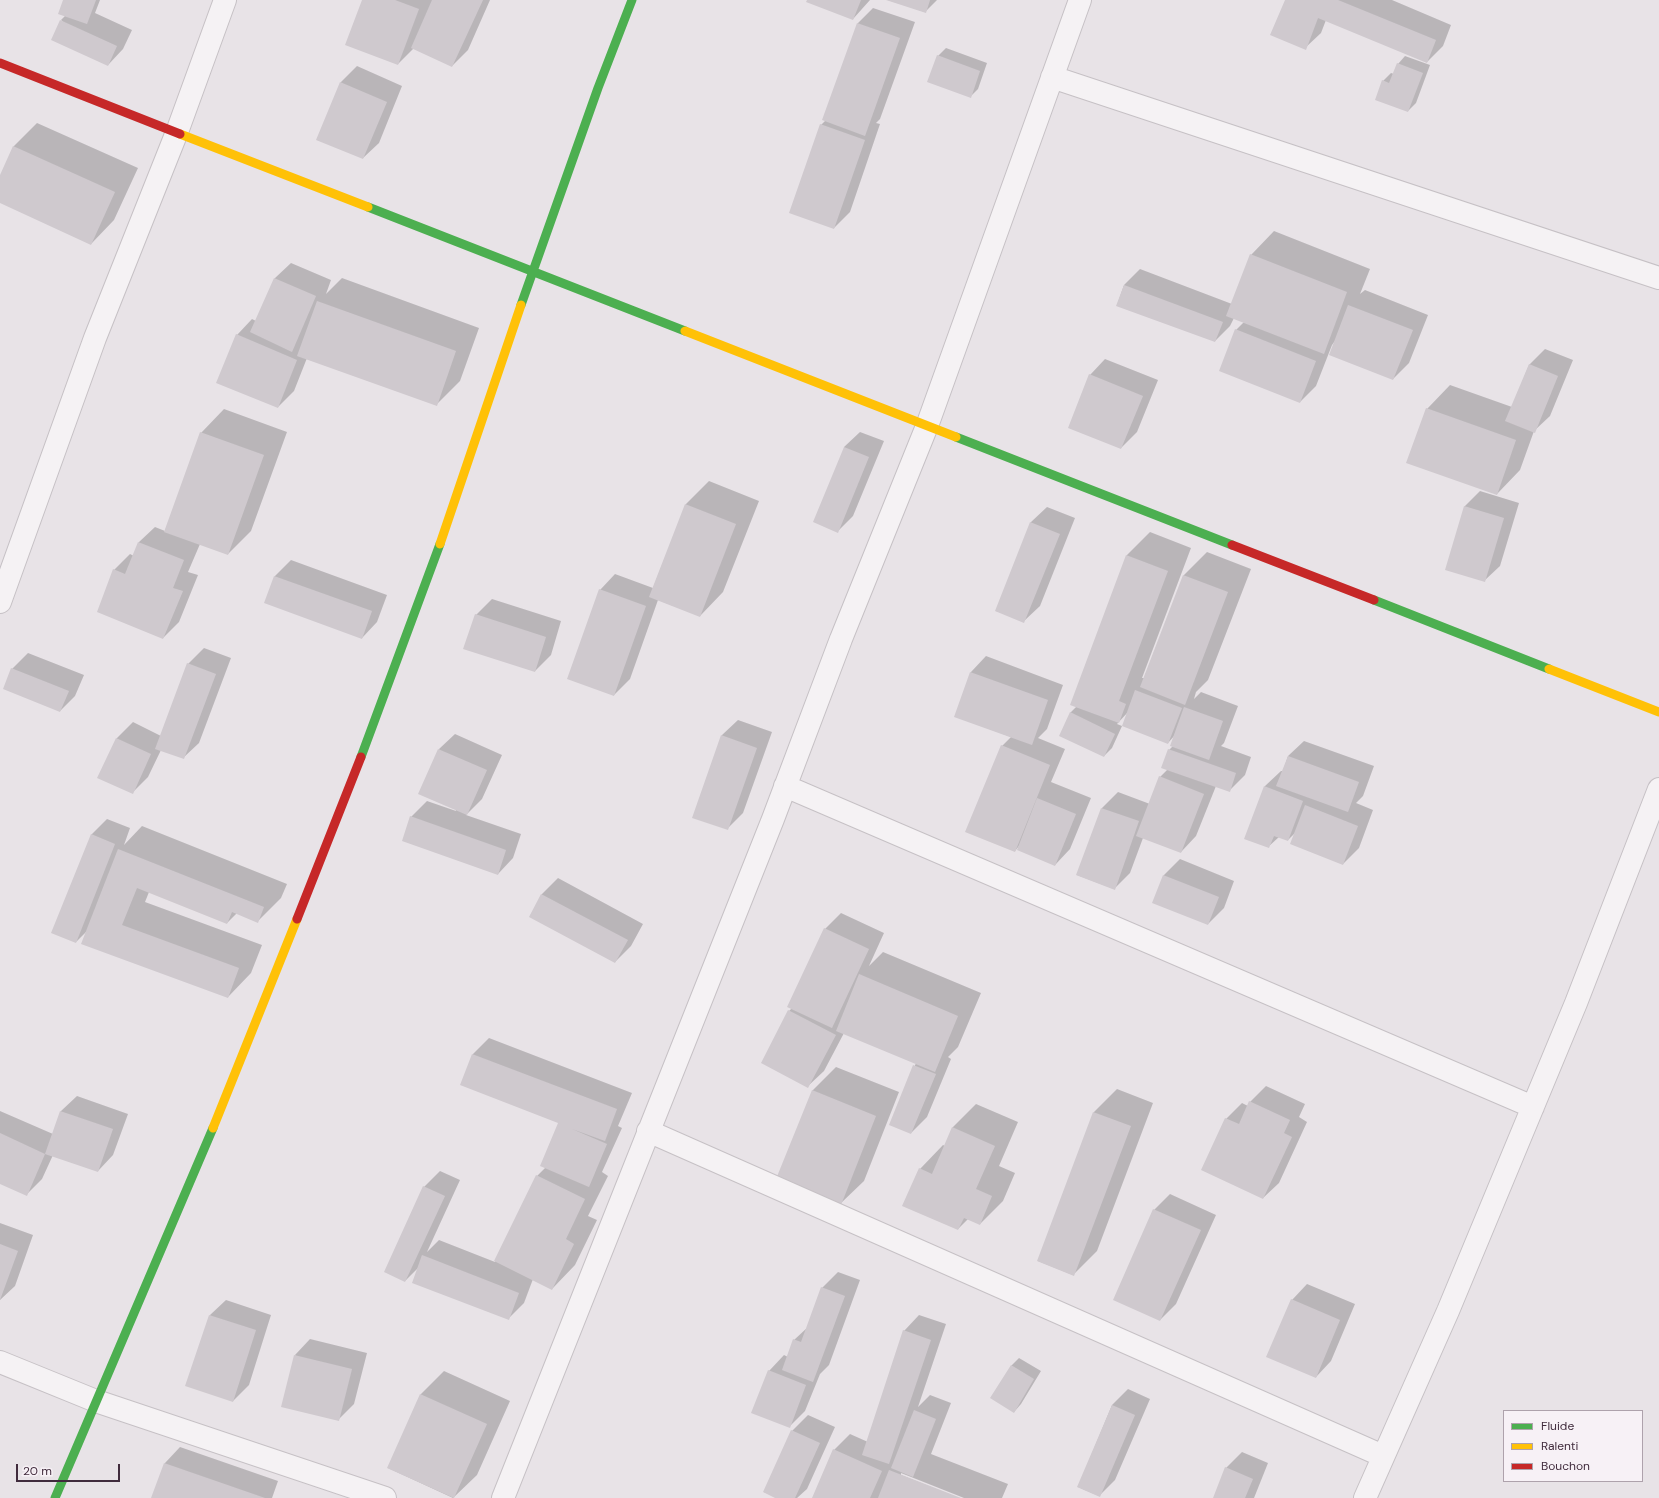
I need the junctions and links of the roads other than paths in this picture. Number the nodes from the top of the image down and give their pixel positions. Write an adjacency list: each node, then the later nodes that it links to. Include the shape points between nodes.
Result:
1 (225, 0): 6 (street)
2 (632, 0): 7 (street)
3 (1080, 0): 5 (street)
4 (0, 63): 6 (street)
5 (1052, 77): 8 (street); 9 (street)
6 (177, 132): 7 (street); 10 (street)
7 (533, 271): 9 (street); 18 (street, via 438,549 358,764 233,1080)
8 (1659, 278)
9 (927, 426): 12 (street); 13 (street)
10 (7, 559): 11 (street)
11 (0, 602)
12 (1659, 712)
13 (785, 786): 15 (street); 16 (street)
14 (1659, 789): 15 (street)
15 (1533, 1107): 19 (street, via 1448,1311)
16 (648, 1131): 19 (street); 22 (street)
17 (0, 1362): 18 (street)
18 (96, 1401): 20 (street); 21 (street)
19 (1383, 1456): 23 (street)
20 (55, 1498)
21 (385, 1498)
22 (503, 1498)
23 (1365, 1498)

